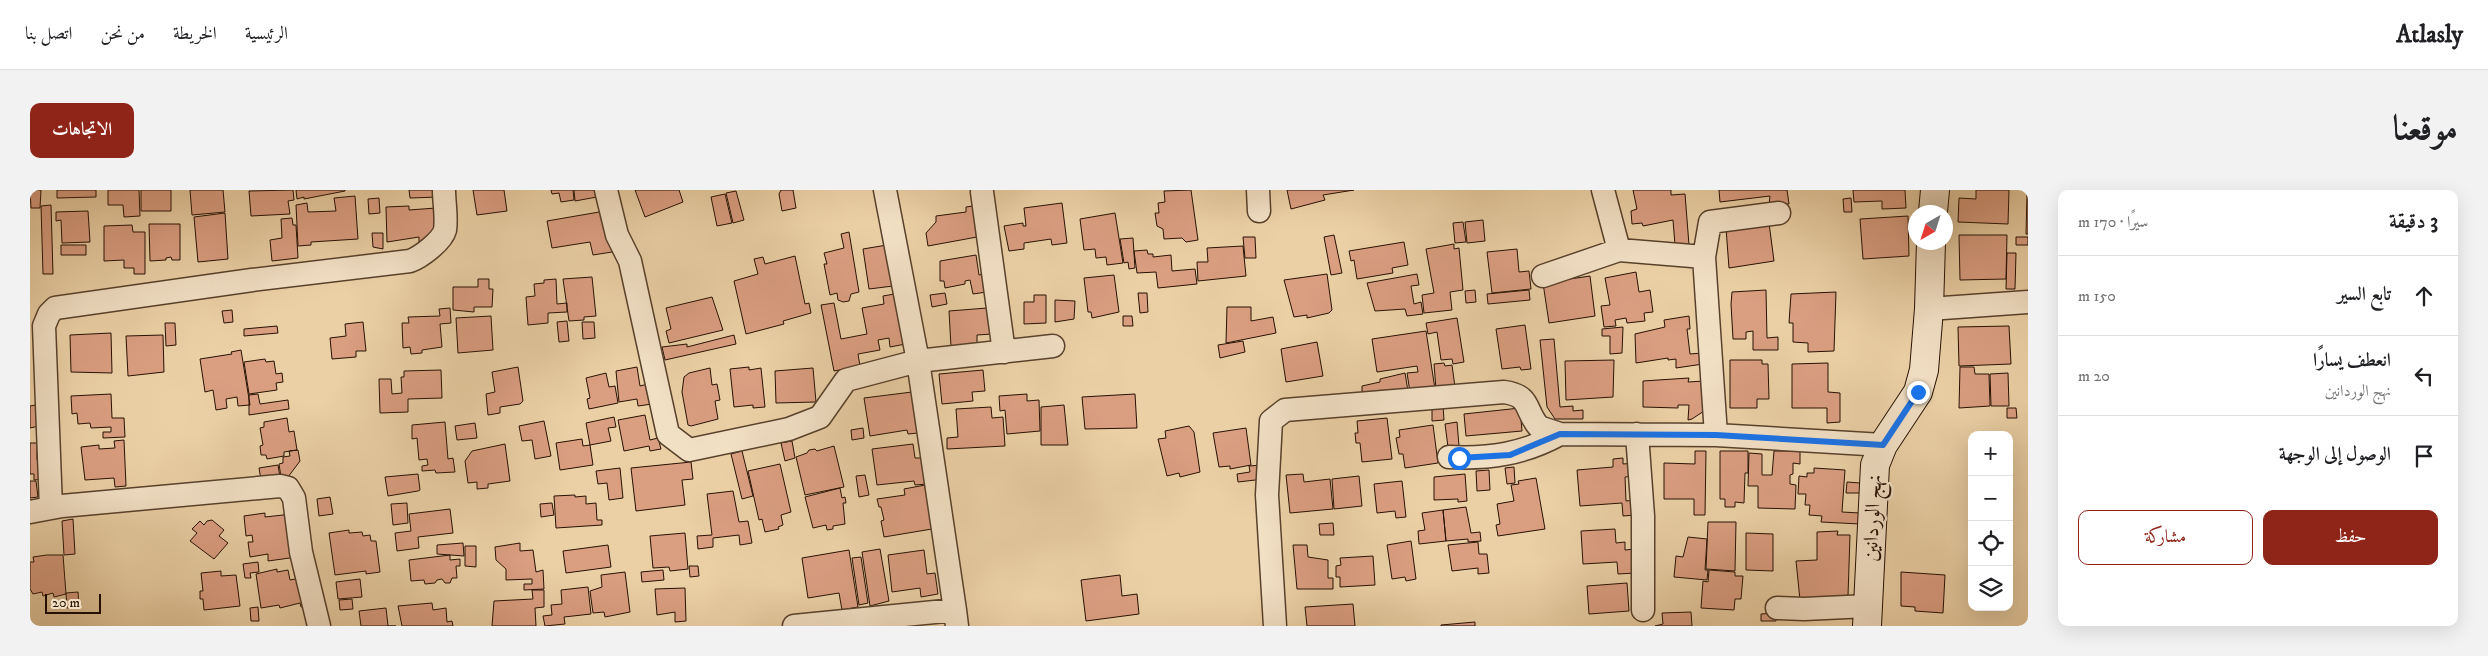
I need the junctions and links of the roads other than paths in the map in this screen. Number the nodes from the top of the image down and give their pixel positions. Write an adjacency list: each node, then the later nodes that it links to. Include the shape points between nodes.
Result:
1 (444, 190): 23 (street, via 445,231 434,246 410,261 55,308 44,326)
2 (606, 190): 17 (street, via 617,235 630,261 668,434 689,450 789,429 820,417 846,380)
3 (885, 190): 17 (street)
4 (1603, 190): 9 (street)
5 (1935, 190): 7 (street)
6 (982, 192): 16 (street)
7 (1934, 205)
8 (1779, 213): 11 (street, via 1710,222)
9 (1618, 250): 11 (street); 12 (street)
10 (1931, 250): 14 (street, نهج الوردانين)
11 (1704, 257): 20 (street)
12 (1543, 276)
13 (2028, 302): 14 (street)
14 (1929, 309): 21 (street, نهج الوردانين, via 1924,370 1918,392)
15 (1053, 346): 16 (street)
16 (1004, 352): 17 (street)
17 (918, 361): 27 (street)
18 (1560, 434): 19 (street); 22 (street, via 1510,455 1470,459); 30 (street, via 1539,427 1526,400 1504,392 1285,410 1271,421 1269,449 1267,495)
19 (1637, 434): 20 (street); 25 (street, via 1643,516)
20 (1716, 435): 21 (street)
21 (1883, 445): 26 (street, نهج الوردانين, via 1875,465)
22 (1448, 457)
23 (41, 510): 28 (street, via 280,486 288,488 294,498 300,552)
24 (1777, 608): 26 (street)
25 (1643, 610)
26 (1867, 616)
27 (956, 618): 29 (street)
28 (319, 626)
29 (794, 626)
30 (1275, 626)

